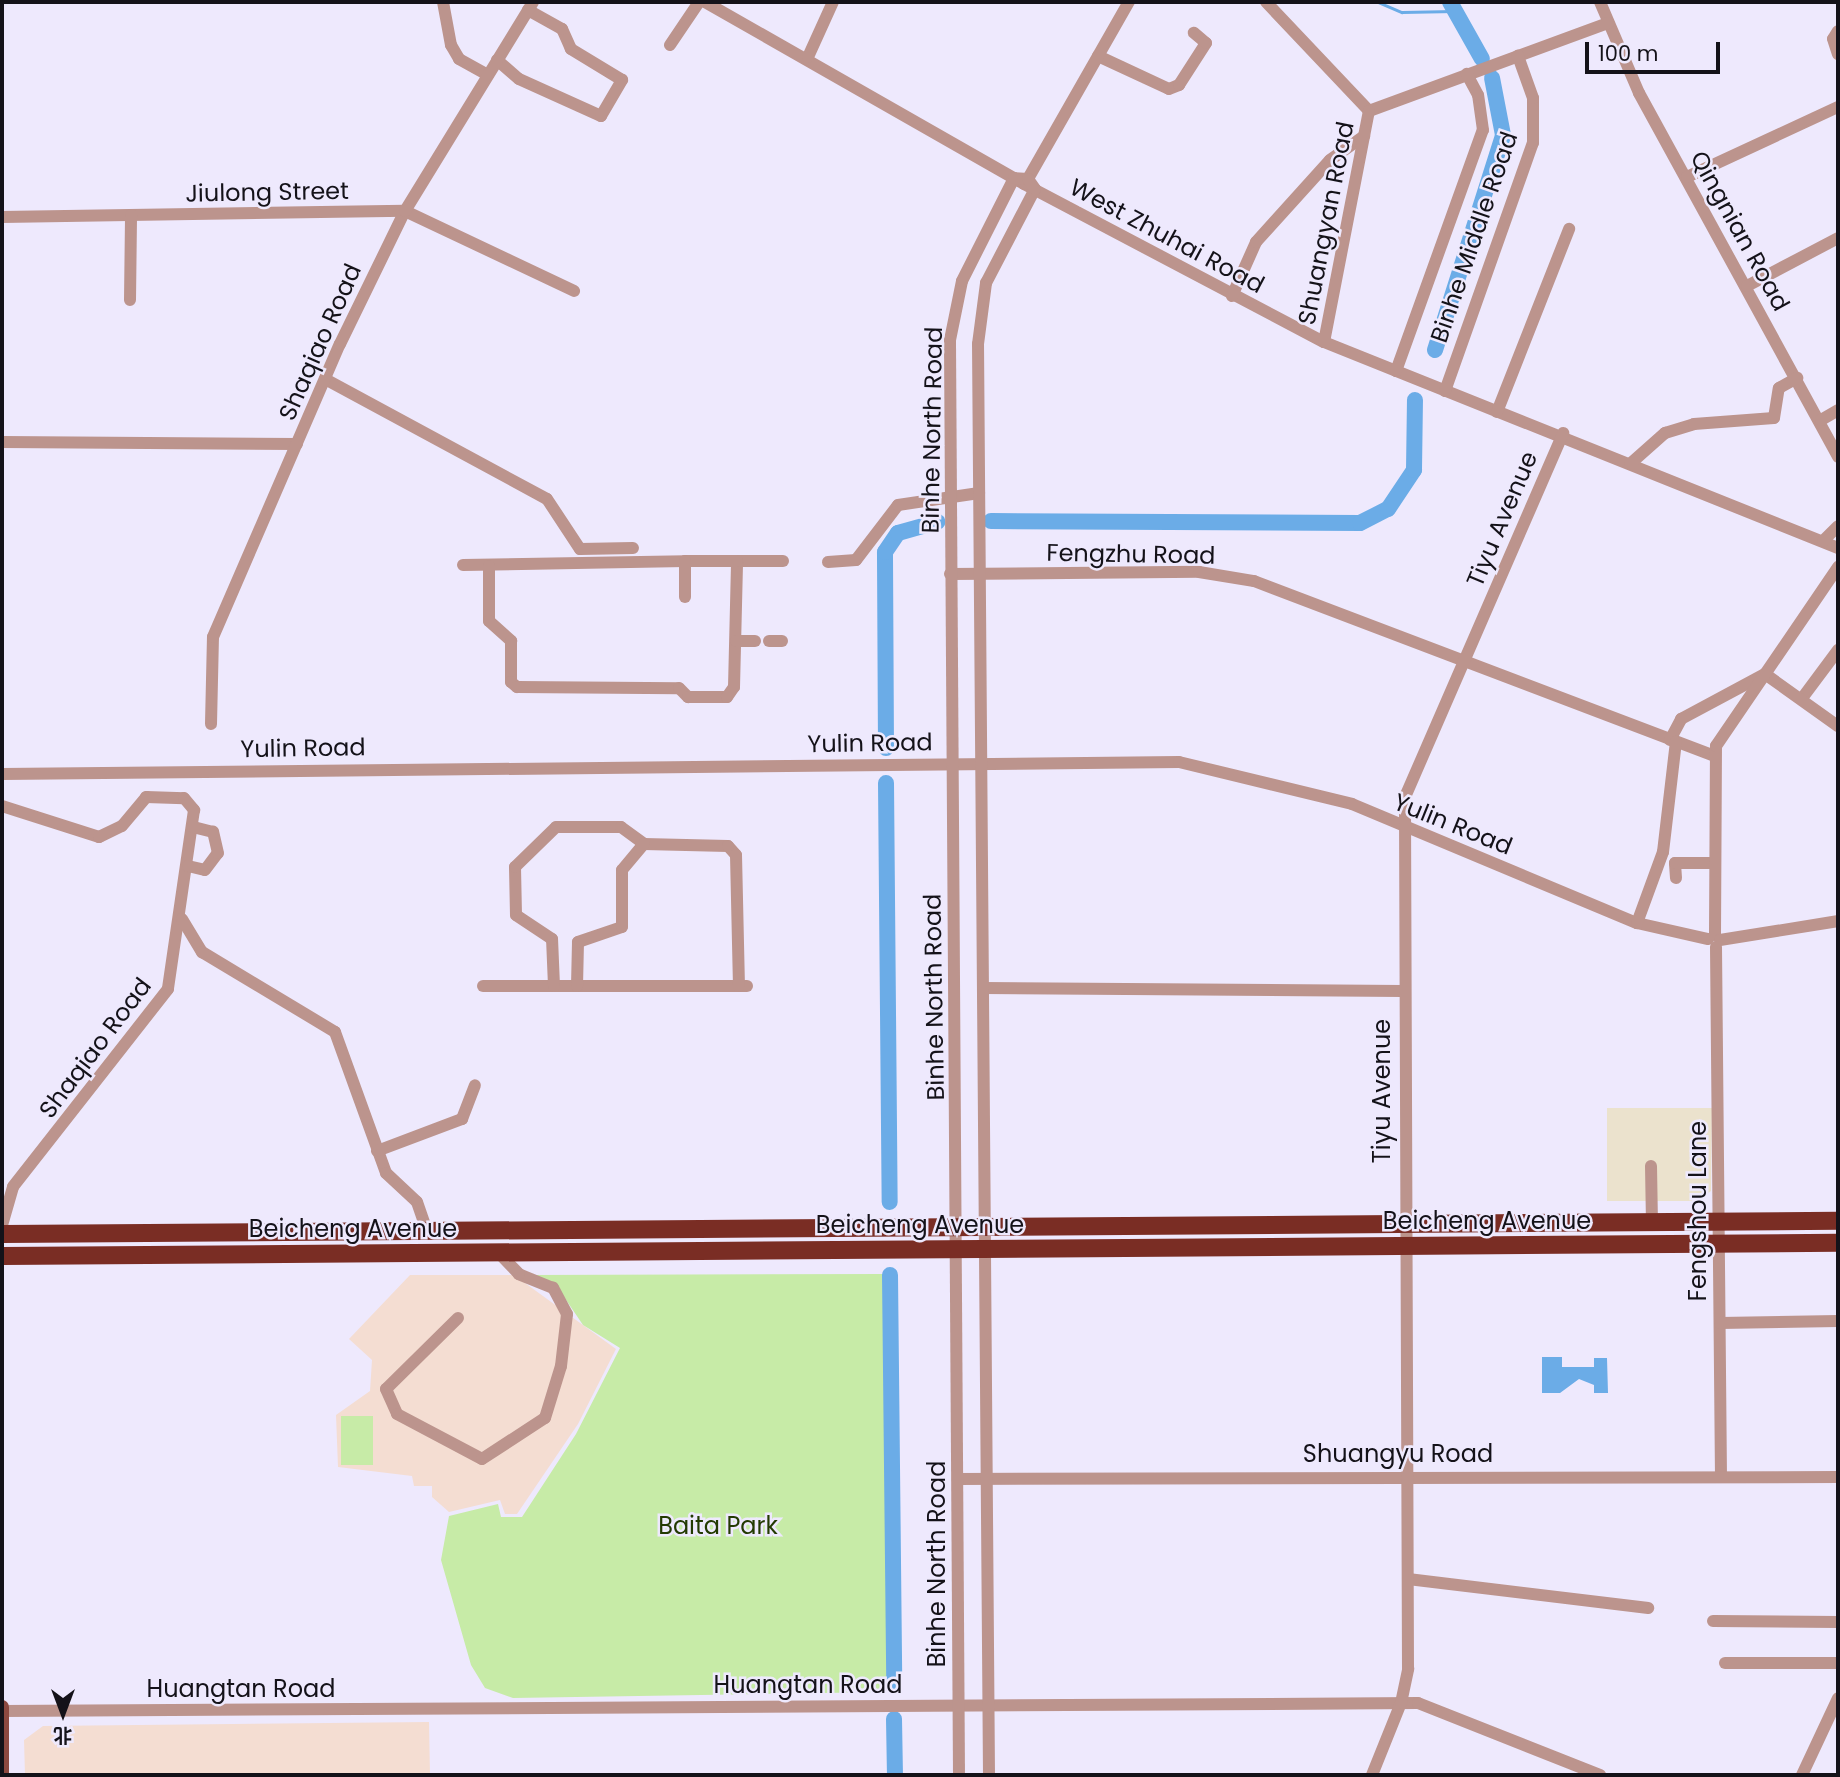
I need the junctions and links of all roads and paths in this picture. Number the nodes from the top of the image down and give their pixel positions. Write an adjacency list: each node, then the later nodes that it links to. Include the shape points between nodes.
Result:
1 (443, 2): 20 (street, via 455,52)
2 (698, 2): 13 (street)
3 (705, 2): 14 (street, West Zhuhai Road)
4 (720, 2): 14 (street, West Zhuhai Road)
5 (833, 2): 14 (street)
6 (1129, 2): 16 (street)
7 (1266, 2): 22 (street, Shuangyan Road)
8 (1600, 2): 10 (street, Qingnian Road)
9 (531, 6): 18 (street, Shaqiao Road); 18 (street, via 562,29 570,49 622,80 601,116 519,79)
10 (1608, 23): 17 (street); 24 (street, Qingnian Road)
11 (1838, 31): 15 (street, via 1833,39)
12 (1194, 33): 16 (street, via 1206,43 1179,85 1169,89)
13 (670, 45)
14 (809, 53): 25 (street, West Zhuhai Road)
15 (1838, 54)
16 (1098, 56): 25 (street)
17 (1518, 56): 19 (street, Shuangyan Road); 39 (street, Binhe Middle Road, via 1533,98 1533,143)
18 (497, 60): 20 (street, Shaqiao Road)
19 (1467, 74): 22 (street, Shuangyan Road); 36 (street, Binhe Middle Road, via 1483,130)
20 (488, 75): 26 (street, Shaqiao Road)
21 (1838, 107): 24 (street)
22 (1369, 111): 23 (street, Shuangyan Road)
23 (1364, 136): 33 (street, via 1330,160 1256,242); 35 (street, Shuangyan Road)
24 (1687, 177): 31 (street, Qingnian Road)
25 (1025, 182): 33 (street, West Zhuhai Road); 48 (street, Binhe North Road, via 986,283 978,344); 49 (street, Binhe North Road, via 962,281 950,340)
26 (405, 211): 27 (street, Jiulong Street); 32 (street); 38 (street, Shaqiao Road)
27 (131, 215): 28 (street, Jiulong Street); 34 (street)
28 (2, 217)
29 (1569, 229): 40 (street)
30 (1838, 238): 31 (street)
31 (1747, 286): 37 (street, Qingnian Road)
32 (574, 291)
33 (1234, 293): 35 (street, West Zhuhai Road)
34 (130, 300)
35 (1324, 340): 36 (street, West Zhuhai Road)
36 (1397, 368): 39 (street, West Zhuhai Road)
37 (1797, 378): 42 (street, Qingnian Road); 47 (street, via 1779,388 1774,418 1694,424 1665,433)
38 (325, 379): 45 (street, Shaqiao Road); 52 (street, via 547,499 580,549)
39 (1445, 388): 40 (street, West Zhuhai Road)
40 (1498, 410): 43 (street, West Zhuhai Road)
41 (1838, 410): 42 (street)
42 (1821, 420): 46 (street, Qingnian Road)
43 (1562, 435): 47 (street, West Zhuhai Road); 67 (street, Tiyu Avenue)
44 (2, 442): 45 (street)
45 (297, 444): 70 (street, Shaqiao Road, via 213,637)
46 (1838, 457)
47 (1632, 461): 51 (street, West Zhuhai Road)
48 (979, 495): 49 (street); 62 (street, Binhe North Road)
49 (950, 496): 57 (street, via 898,505 856,560); 61 (street, Binhe North Road)
50 (1838, 526): 51 (street)
51 (1829, 540): 53 (street, West Zhuhai Road)
52 (633, 548)
53 (1838, 548)
54 (685, 561): 55 (street); 59 (street); 63 (street)
55 (737, 561): 56 (street); 64 (street)
56 (783, 561)
57 (828, 562)
58 (463, 565): 59 (street)
59 (489, 566): 64 (street, via 489,621 511,641 511,682 517,687 679,688 688,697 720,698 734,687)
60 (1838, 567): 68 (street)
61 (950, 574): 62 (street, Fengzhu Road); 74 (street, Binhe North Road)
62 (980, 574): 67 (street, Fengzhu Road, via 1199,572 1254,581); 75 (street, Binhe North Road)
63 (685, 597)
64 (736, 641): 65 (street)
65 (769, 641)
66 (1838, 650): 69 (street)
67 (1463, 664): 72 (street, Fengzhu Road); 79 (street, Tiyu Avenue, via 1405,797)
68 (1765, 674): 69 (street); 72 (street, via 1681,719); 73 (street)
69 (1803, 697): 71 (street)
70 (211, 724)
71 (1838, 726)
72 (1673, 741): 73 (street, Fengzhu Road); 81 (street)
73 (1713, 755): 83 (street, Fengshou Lane)
74 (952, 763): 75 (street, Yulin Road); 76 (street, Yulin Road); 103 (street, Binhe North Road)
75 (981, 763): 79 (street, Yulin Road, via 1200,765 1352,804); 93 (street, Binhe North Road)
76 (2, 774)
77 (2, 806): 78 (street, Shaqiao Road, via 99,837 122,825 139,800 184,798 193,803)
78 (193, 827): 84 (street, Shaqiao Road); 84 (street, via 213,832 218,853 205,870)
79 (1405, 828): 88 (street, Yulin Road); 94 (street, Tiyu Avenue)
80 (644, 844): 91 (street, via 621,827 556,827 538,850 518,858 516,915 552,939); 92 (street, via 622,870 622,928 578,942); 92 (street, via 705,843 728,846 736,855 743,986)
81 (1663, 852): 82 (street); 88 (street)
82 (1675, 863): 83 (street); 85 (street)
83 (1715, 863): 89 (street, Fengshou Lane)
84 (188, 866): 86 (street, Shaqiao Road)
85 (1676, 878)
86 (182, 919): 96 (street, via 202,952 335,1032); 102 (street, Shaqiao Road, via 168,989 13,1187)
87 (1838, 921): 89 (street, Yulin Road)
88 (1637, 923): 89 (street, Yulin Road)
89 (1715, 940): 99 (street, Fengshou Lane)
90 (483, 986): 91 (street)
91 (554, 986): 92 (street)
92 (577, 986)
93 (983, 988): 94 (street); 104 (street, Binhe North Road)
94 (1403, 991): 101 (street, Tiyu Avenue)
95 (475, 1085): 96 (street, via 462,1119)
96 (377, 1151): 105 (street, via 386,1173 417,1202)
97 (1651, 1166): 100 (street)
98 (1838, 1221): 99 (highway, Beicheng Avenue)
99 (1720, 1222): 100 (highway, Beicheng Avenue); 108 (street, Fengshou Lane)
100 (1652, 1223): 101 (highway, Beicheng Avenue)
101 (1404, 1224): 104 (highway, Beicheng Avenue); 109 (street, Tiyu Avenue)
102 (2, 1225)
103 (957, 1227): 104 (highway, Beicheng Avenue); 105 (highway, Beicheng Avenue); 110 (street, Binhe North Road)
104 (985, 1227): 111 (street, Binhe North Road)
105 (427, 1231): 106 (highway, Beicheng Avenue)
106 (2, 1234)
107 (1838, 1243): 108 (highway, Beicheng Avenue)
108 (1720, 1244): 109 (highway, Beicheng Avenue); 116 (street, Fengshou Lane)
109 (1403, 1246): 111 (highway, Beicheng Avenue); 117 (street, Tiyu Avenue)
110 (957, 1249): 111 (highway, Beicheng Avenue); 112 (highway, Beicheng Avenue); 120 (street, Binhe North Road)
111 (985, 1249): 121 (street, Binhe North Road)
112 (498, 1252): 113 (highway, Beicheng Avenue); 114 (street, via 514,1272 553,1288 567,1314 561,1366 545,1418 482,1459 397,1414 386,1389)
113 (2, 1256)
114 (458, 1318)
115 (1838, 1321): 116 (street)
116 (1720, 1323): 118 (street, Fengshou Lane)
117 (1408, 1474): 118 (street, Shuangyu Road); 121 (street, Shuangyu Road); 122 (street, Tiyu Avenue)
118 (1721, 1476): 119 (street, Shuangyu Road)
119 (1838, 1477)
120 (958, 1479): 121 (street, Shuangyu Road); 131 (street, Binhe North Road)
121 (986, 1479): 130 (street, Binhe North Road)
122 (1408, 1579): 123 (street); 129 (street, Tiyu Avenue)
123 (1648, 1608)
124 (1713, 1621): 125 (street)
125 (1838, 1622)
126 (1725, 1663): 127 (street)
127 (1838, 1663)
128 (1838, 1698): 138 (street)
129 (1401, 1703): 130 (street, Huangtan Road); 136 (street, Tiyu Avenue); 137 (street, Huangtan Road, via 1454,1714)
130 (988, 1705): 131 (street, Huangtan Road); 135 (street, Binhe North Road)
131 (958, 1706): 132 (street, Huangtan Road); 134 (street, Binhe North Road)
132 (2, 1709): 133 (main road)
133 (2, 1775)
134 (959, 1775)
135 (989, 1775)
136 (1371, 1775)
137 (1600, 1775)
138 (1802, 1775)

